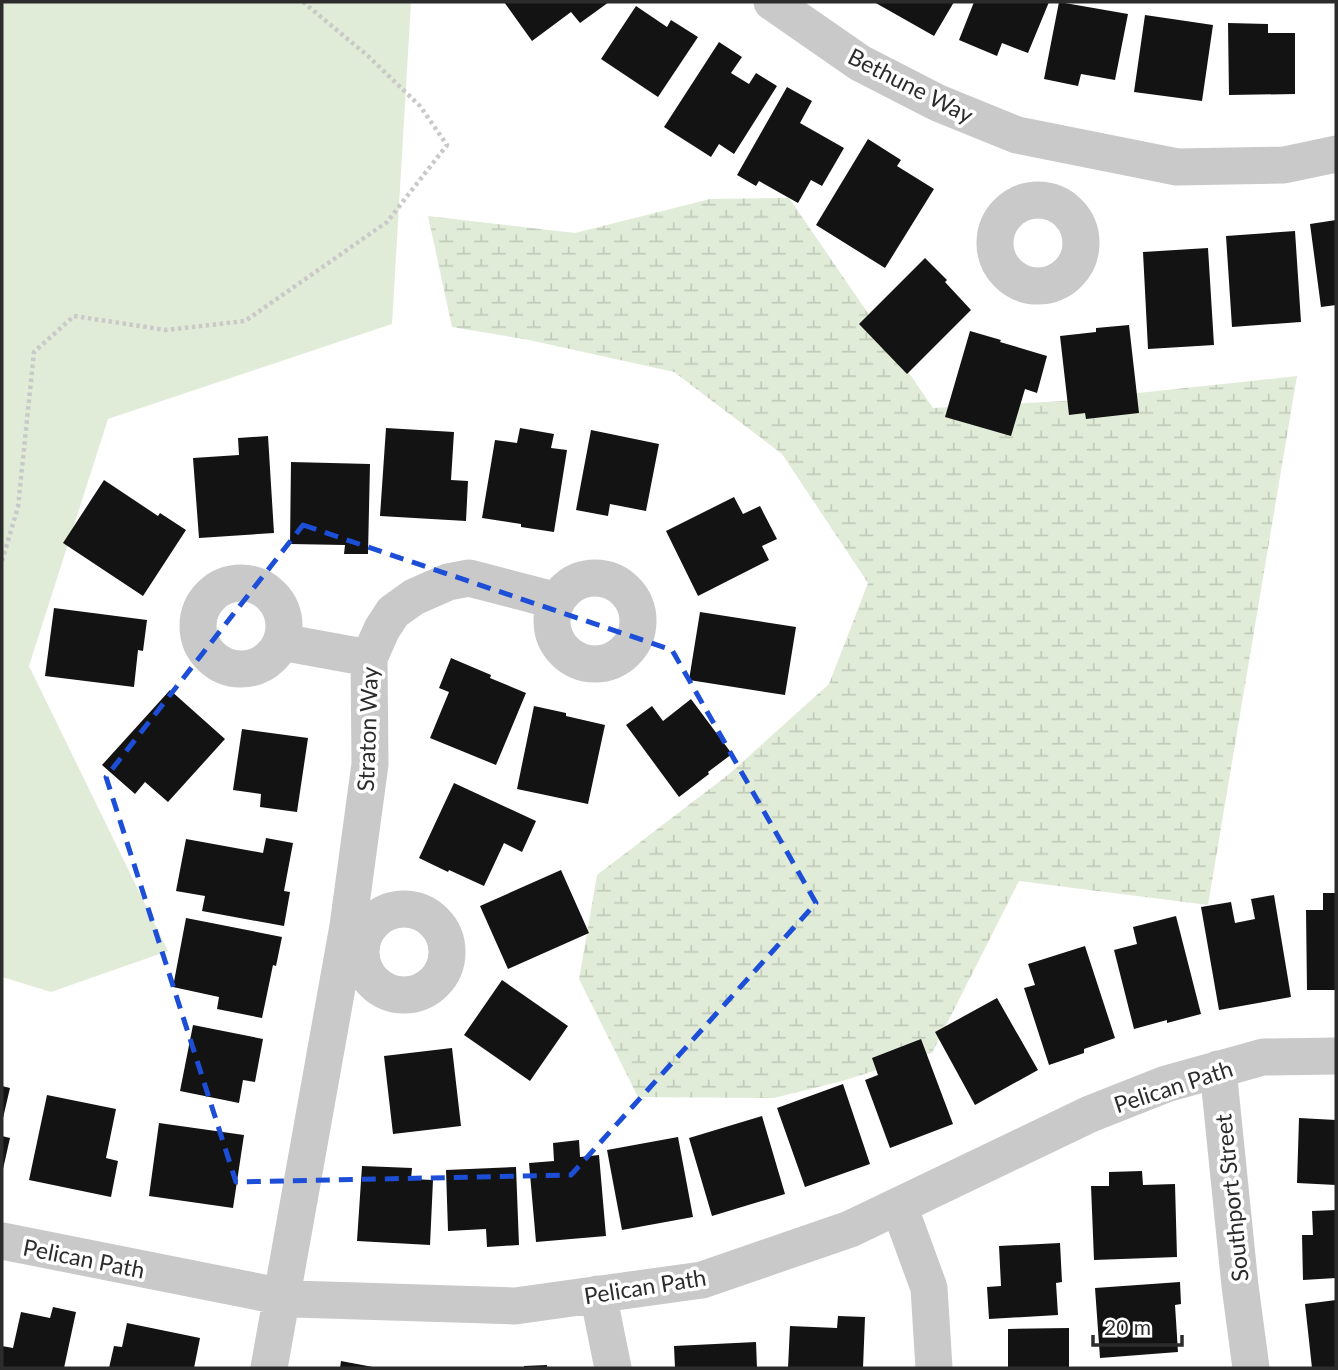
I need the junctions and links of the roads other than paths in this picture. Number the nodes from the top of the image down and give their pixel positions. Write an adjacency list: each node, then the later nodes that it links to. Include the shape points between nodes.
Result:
1 (772, 2): 2 (street, Bethune Way, via 860,63 938,103 1017,135)
2 (1062, 144): 3 (street, Bethune Way, via 1177,167 1284,165); 4 (street)
3 (1336, 155)
4 (1052, 202)
5 (557, 601): 7 (street, Straton Way, via 469,578 448,582 393,612)
6 (281, 642): 7 (street)
7 (369, 658): 13 (street, Straton Way, via 370,764 353,943)
8 (1336, 1056): 9 (street, Pelican Path, via 1263,1057)
9 (1218, 1069): 10 (street, Pelican Path, via 1090,1114); 17 (street, Southport Street)
10 (899, 1206): 12 (street, Pelican Path, via 850,1229 702,1280); 16 (street, via 929,1288)
11 (2, 1241): 13 (street, Pelican Path)
12 (598, 1294): 13 (street, Pelican Path, via 515,1306); 15 (street)
13 (281, 1297): 14 (street, Straton Way)
14 (269, 1368)
15 (613, 1368)
16 (934, 1368)
17 (1251, 1368)

